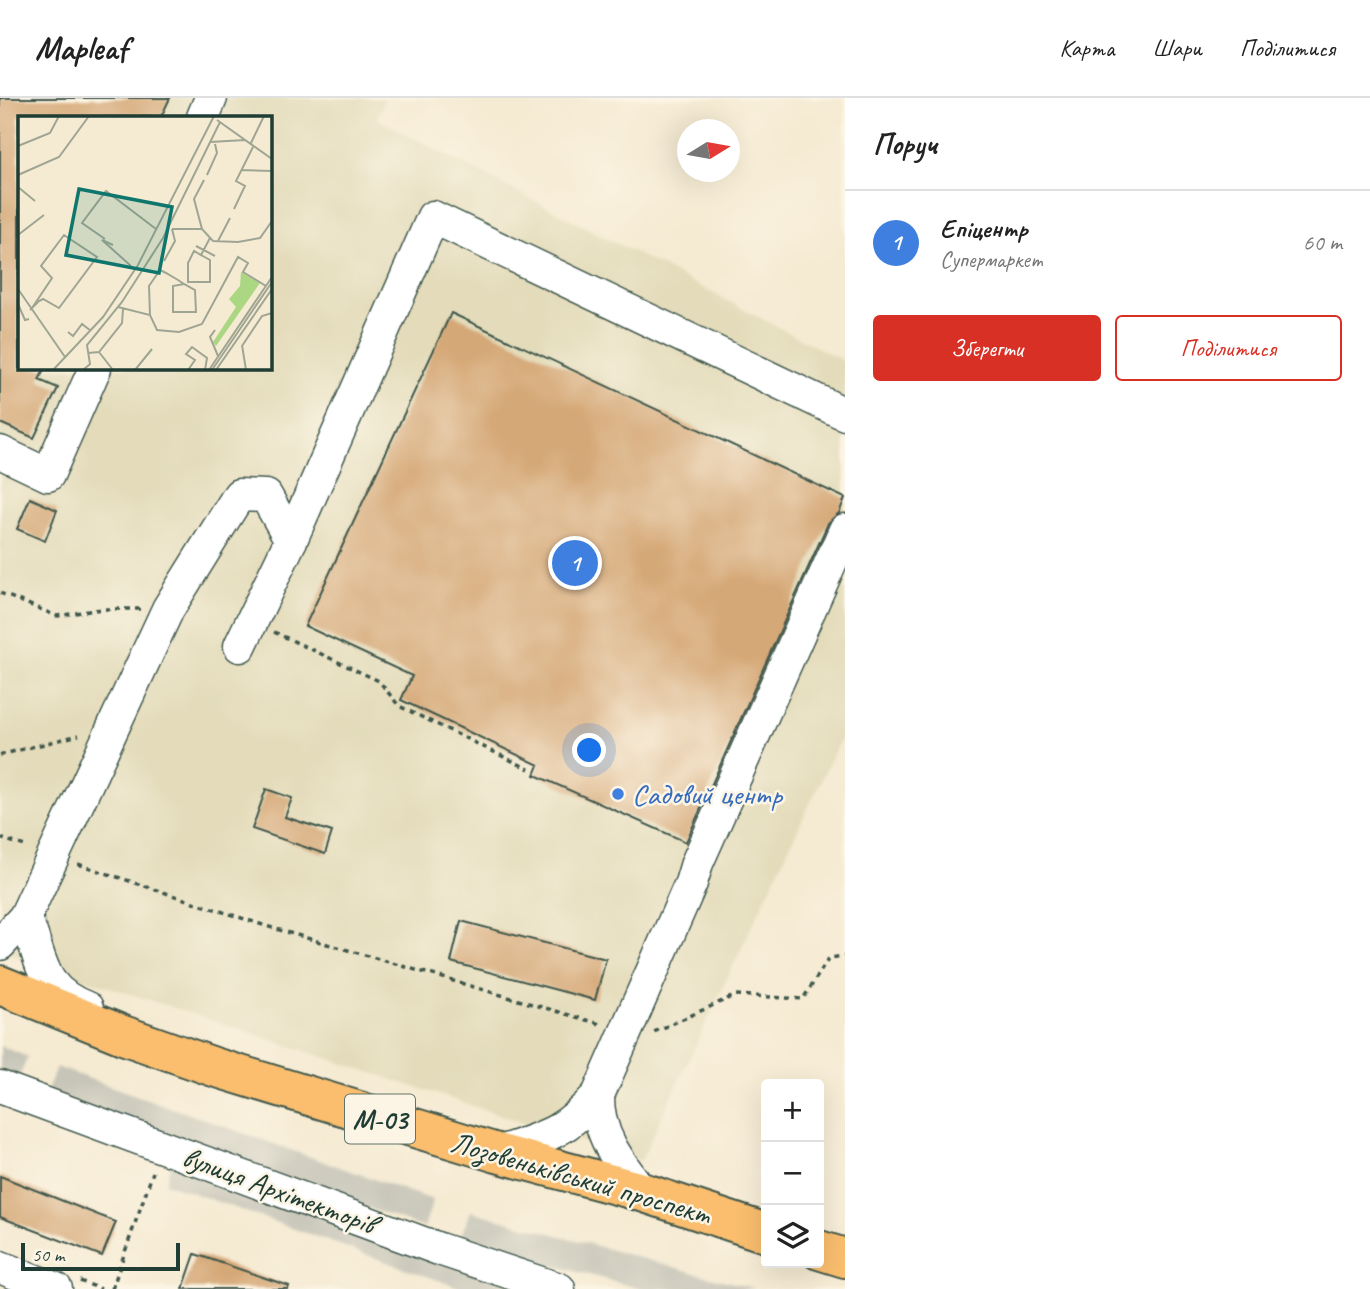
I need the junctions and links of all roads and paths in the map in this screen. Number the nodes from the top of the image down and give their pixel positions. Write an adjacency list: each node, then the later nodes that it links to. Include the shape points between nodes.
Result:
1 (211, 98): 2 (street)
2 (203, 116)
3 (95, 369): 5 (street, via 48,475)
4 (845, 414): 7 (street, via 433,217)
5 (0, 452)
6 (845, 530): 25 (street)
7 (291, 540): 9 (street, via 266,496 239,495); 11 (street)
8 (0, 593): 9 (path, via 57,616 101,609)
9 (168, 609): 12 (street)
10 (272, 631): 14 (path, via 379,681 399,706)
11 (240, 646)
12 (114, 727): 13 (path); 16 (street)
13 (0, 755)
14 (529, 769)
15 (0, 838): 16 (path)
16 (53, 856): 17 (street); 21 (path, via 266,926)
17 (25, 917): 18 (street); 23 (street, via 50,984 73,1003 181,1043)
18 (0, 944)
19 (845, 956): 22 (path, via 829,958 803,999 736,995)
20 (0, 985): 23 (highway, Лозовеньківський проспект / М-03)
21 (604, 1025)
22 (653, 1032)
23 (214, 1067): 27 (highway, Лозовеньківський проспект / М-03)
24 (0, 1087): 26 (street, вулиця Архітекторів)
25 (598, 1095): 27 (street, via 563,1128); 28 (street, via 605,1139)
26 (162, 1147): 34 (path); 35 (street, вулиця Архітекторів)
27 (497, 1153): 28 (highway, Лозовеньківський проспект / М-03)
28 (642, 1192): 29 (highway, Лозовеньківський проспект / М-03)
29 (761, 1231)
30 (824, 1252): 31 (highway)
31 (845, 1258)
32 (0, 1267): 33 (street)
33 (44, 1287)
34 (113, 1289)
35 (559, 1289)

